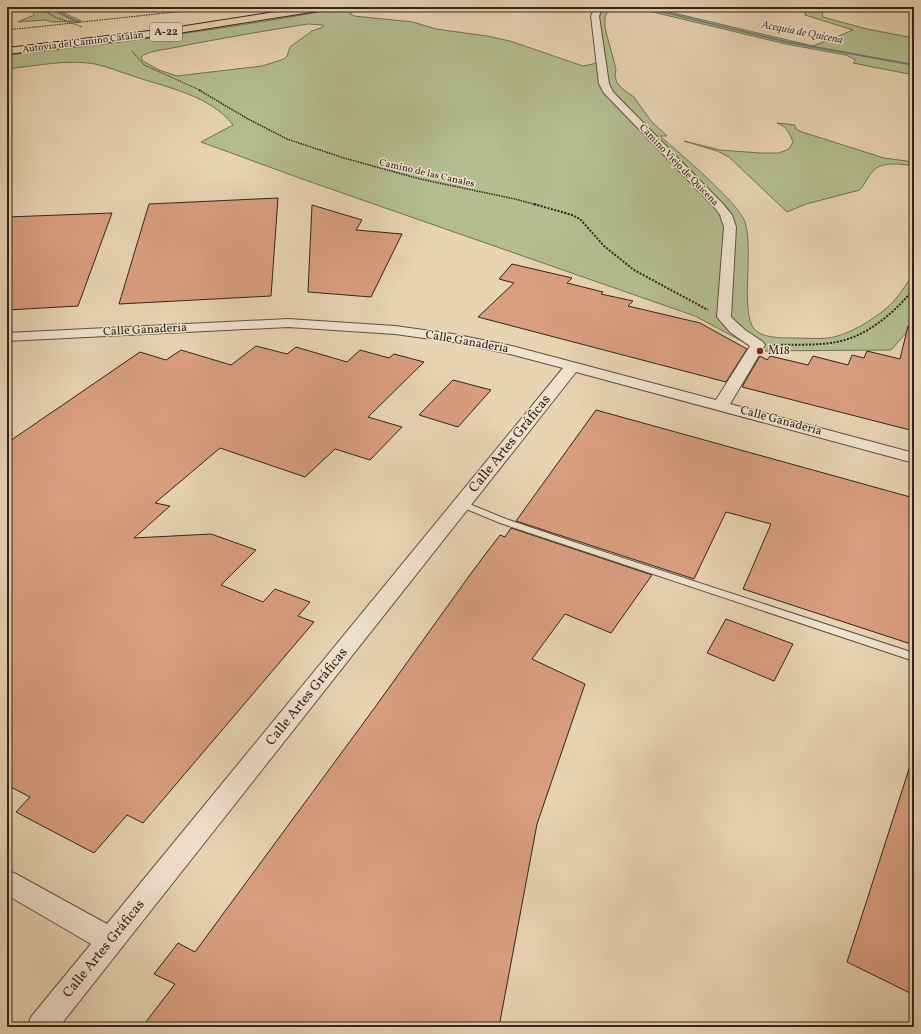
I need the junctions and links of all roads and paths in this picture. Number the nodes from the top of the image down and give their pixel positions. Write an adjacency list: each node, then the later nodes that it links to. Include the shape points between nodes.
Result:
1 (37, 7): 6 (path)
2 (222, 7): 6 (path)
3 (275, 7): 9 (highway, Autovía del Camino Catalán / A-22, via 131,29)
4 (324, 7): 11 (highway, Autovía del Camino Catalán / A-22, via 124,38)
5 (599, 7): 13 (street, Camino Viejo de Quicena, via 594,16 604,84 609,93 726,215 730,227)
6 (74, 24): 7 (path); 8 (path)
7 (85, 28)
8 (7, 30)
9 (7, 42)
10 (131, 48): 13 (path, Camino de las Canales, via 144,65 201,91 287,139 397,173 572,215 580,219 604,246 634,270 700,307)
11 (7, 51)
12 (914, 288): 15 (path, via 899,306 884,318 850,338 838,342)
13 (724, 317): 15 (street, via 740,334)
14 (7, 337): 16 (street, Calle Ganadería, via 288,323 333,325 453,338)
15 (758, 345): 17 (street)
16 (573, 366): 17 (street, Calle Ganadería); 19 (street, Calle Artes Gráficas)
17 (721, 405): 18 (street, Calle Ganadería)
18 (914, 458)
19 (462, 504): 20 (lane, via 503,521); 22 (street, Calle Artes Gráficas)
20 (914, 657)
21 (7, 882): 22 (street)
22 (111, 941): 23 (street, Calle Artes Gráficas)
23 (42, 1027)

